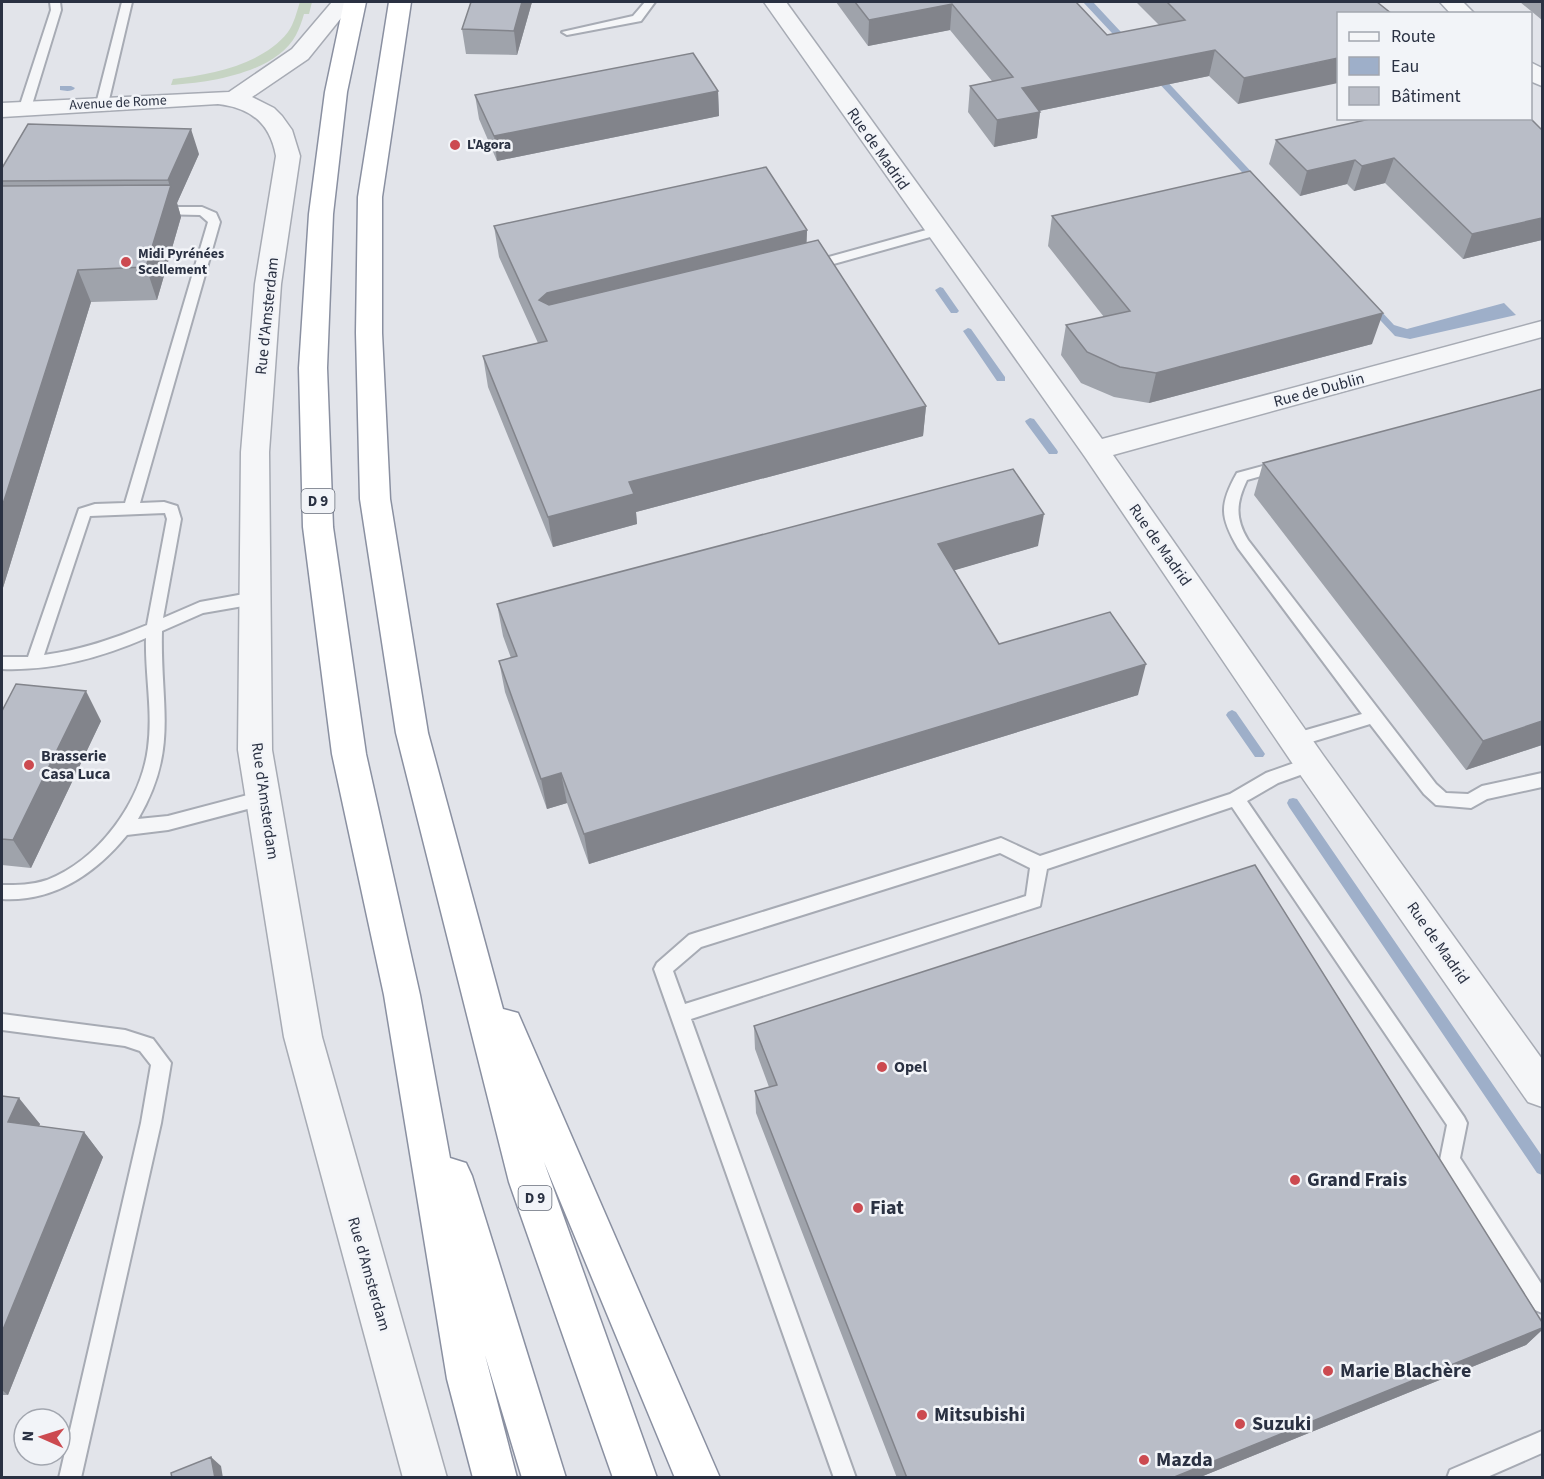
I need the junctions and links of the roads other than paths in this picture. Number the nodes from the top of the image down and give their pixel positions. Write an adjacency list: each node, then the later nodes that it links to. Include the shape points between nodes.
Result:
1 (55, 2): 13 (lane, via 56,10)
2 (127, 2): 12 (lane)
3 (343, 2): 11 (street, via 300,54)
4 (355, 2): 35 (highway, D 9, via 336,92 321,214 313,368 318,527 349,754)
5 (400, 2): 34 (highway, D 9, via 370,197 369,333 375,499 412,733)
6 (650, 2): 10 (lane, via 637,19)
7 (775, 2): 16 (street, Rue de Madrid)
8 (1450, 2): 9 (street)
9 (1462, 12)
10 (567, 32)
11 (235, 98): 12 (street, Avenue de Rome); 22 (street, Rue d'Amsterdam, via 253,103 273,118 287,142 288,156 268,284 255,452)
12 (102, 104): 13 (street, Avenue de Rome)
13 (25, 108): 14 (street, Avenue de Rome)
14 (2, 110)
15 (143, 211): 21 (lane, via 202,211 212,216 214,222)
16 (937, 231): 17 (lane); 19 (street, Rue de Madrid)
17 (803, 268)
18 (1542, 329): 19 (street, Rue de Dublin)
19 (1095, 450): 27 (street, Rue de Madrid)
20 (1300, 461): 26 (lane, via 1242,477 1230,500 1229,520)
21 (131, 508): 23 (lane, via 164,507 172,510 174,519); 25 (lane, via 84,513)
22 (255, 598): 23 (lane, via 200,608); 29 (street, Rue d'Amsterdam, via 255,750)
23 (154, 630): 25 (lane, via 74,657); 31 (lane, via 158,728 150,780)
24 (2, 663): 25 (lane)
25 (34, 663)
26 (1373, 717): 27 (lane); 28 (lane, via 1442,800 1471,801 1482,793)
27 (1303, 752): 30 (lane, via 1272,778); 38 (street, Rue de Madrid)
28 (1542, 780)
29 (263, 798): 31 (lane, via 168,823); 42 (street, Rue d'Amsterdam, via 303,1037)
30 (1236, 799): 32 (lane); 39 (lane, via 1456,1123 1450,1160)
31 (123, 828): 33 (lane, via 83,868 49,888 18,894)
32 (1039, 864): 36 (lane, via 1034,901); 36 (lane, via 1000,845 695,941 663,969)
33 (2, 892)
34 (458, 912): 45 (highway, D 9, via 530,1182); 46 (highway)
35 (402, 995): 43 (highway, via 468,1379); 44 (highway, D 9, via 471,1246)
36 (680, 1014): 47 (lane)
37 (2, 1023): 41 (lane, via 125,1038 146,1045 161,1063 152,1123)
38 (1542, 1090)
39 (1542, 1303)
40 (1542, 1442): 48 (lane)
41 (70, 1478)
42 (425, 1478)
43 (495, 1478)
44 (544, 1478)
45 (635, 1478)
46 (698, 1478)
47 (844, 1478)
48 (1458, 1478)

